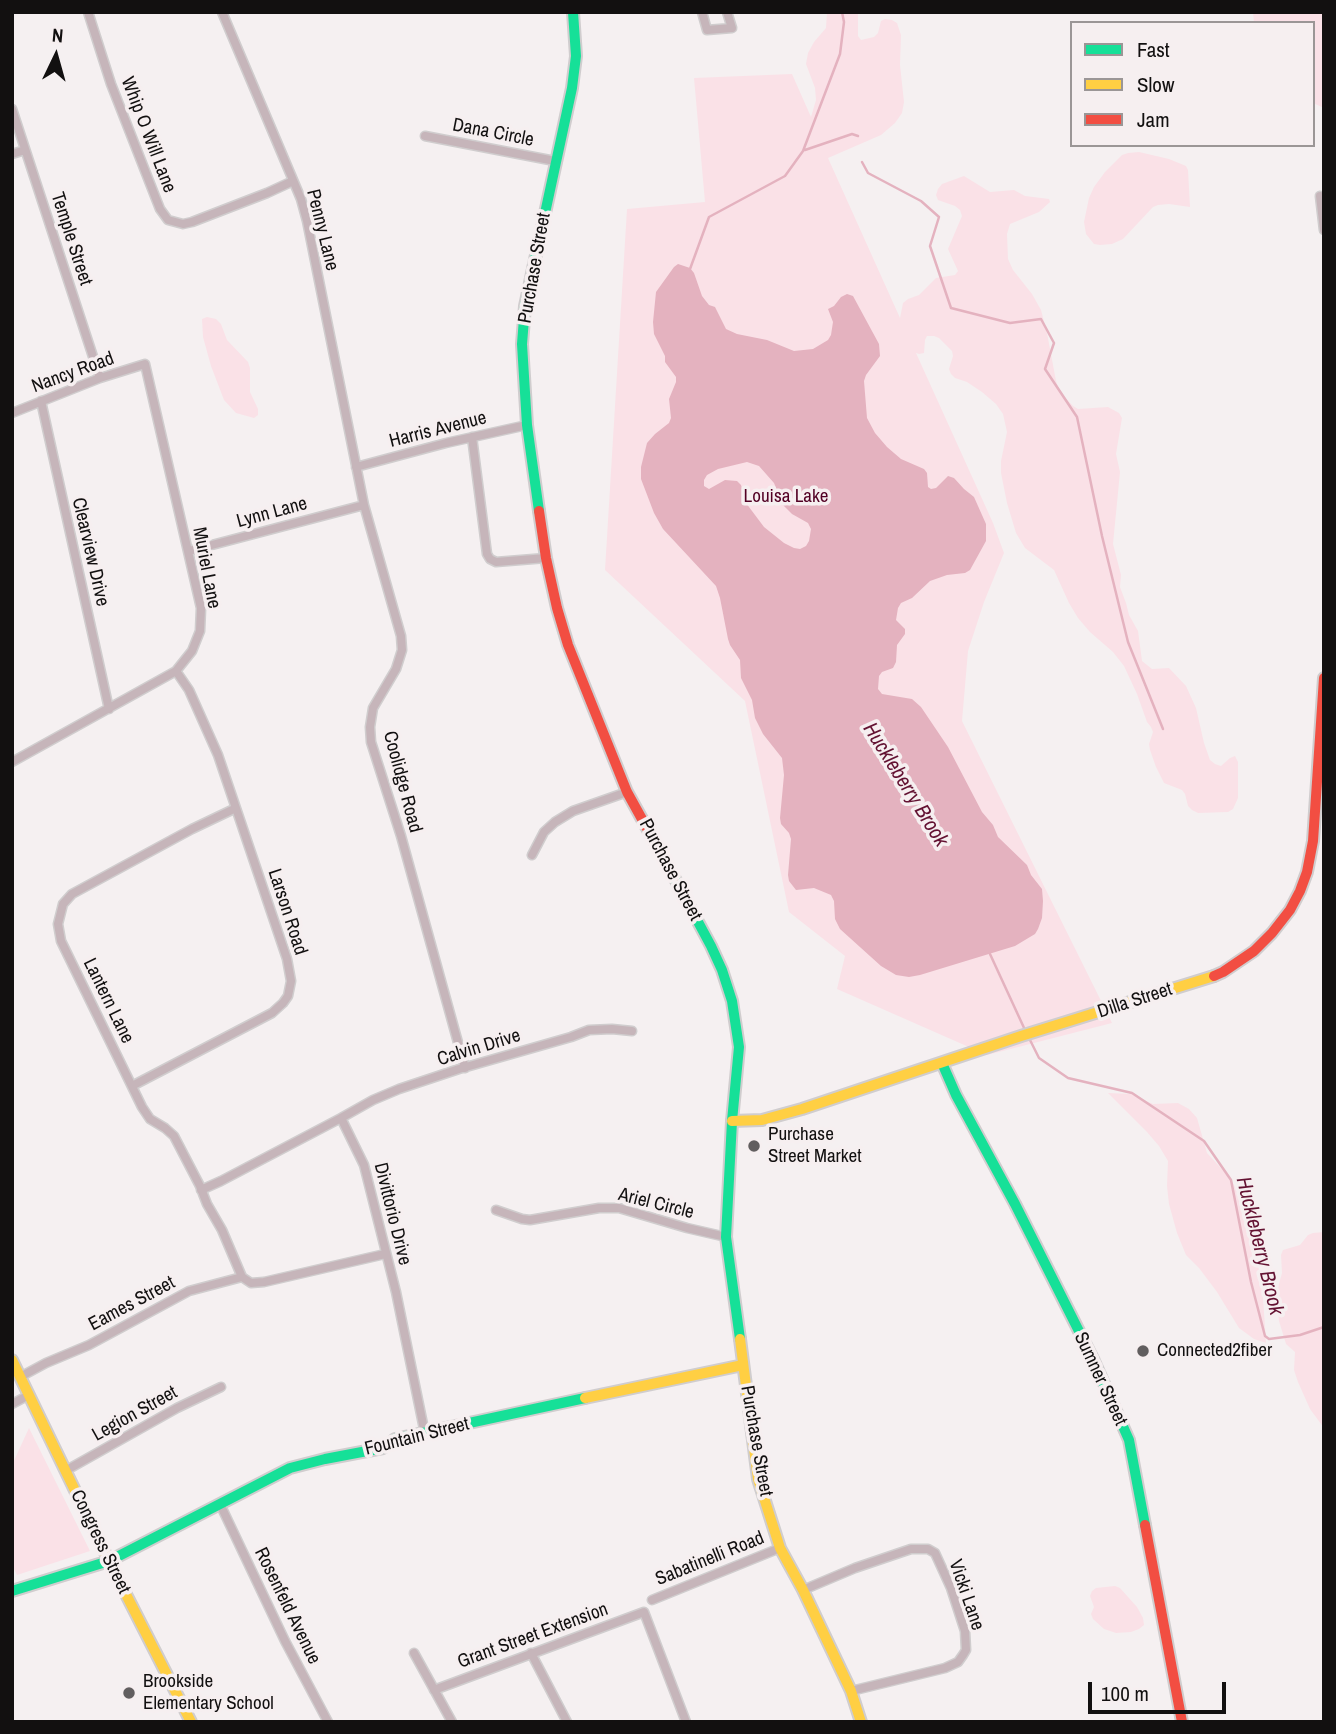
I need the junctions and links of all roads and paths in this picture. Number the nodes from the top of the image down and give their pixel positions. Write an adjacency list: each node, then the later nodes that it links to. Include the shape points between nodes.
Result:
1 (88, 12): 11 (street, Whip O Will Lane, via 111,84 168,220 192,222)
2 (222, 12): 11 (street, Penny Lane)
3 (573, 12): 10 (main road, Purchase Street, via 576,56)
4 (702, 12): 5 (street, via 707,30 732,28)
5 (727, 12)
6 (12, 110): 8 (street, Temple Street)
7 (425, 136): 10 (street, Dana Circle)
8 (25, 150): 9 (street); 15 (street, Temple Street)
9 (12, 154)
10 (555, 161): 18 (main road, Purchase Street, via 525,306 522,344)
11 (293, 181): 20 (street, Penny Lane, via 307,221)
12 (1320, 196): 13 (street)
13 (1324, 230)
14 (145, 364): 15 (street, Nancy Road); 22 (street, Muriel Lane)
15 (100, 379): 16 (street, Nancy Road)
16 (41, 401): 17 (street, Nancy Road); 26 (street, Clearview Drive)
17 (12, 413)
18 (527, 425): 19 (street, Harris Avenue); 23 (main road, Purchase Street)
19 (471, 437): 20 (street, Harris Avenue); 23 (street, via 490,559)
20 (356, 467): 21 (street, Coolidge Road)
21 (364, 505): 22 (street, Lynn Lane); 33 (street, Coolidge Road, via 402,642 397,669 373,708 371,742)
22 (188, 551): 24 (street, Muriel Lane, via 201,608 200,631)
23 (547, 558): 28 (main road, Purchase Street, via 568,645)
24 (176, 671): 26 (street, Muriel Lane); 29 (street, Larson Road, via 199,710)
25 (1324, 678): 32 (main road, Dilla Street, via 1309,862 1300,891 1272,933 1254,951 1208,978)
26 (109, 709): 27 (street, Muriel Lane)
27 (13, 760)
28 (627, 792): 30 (street, via 555,822); 36 (main road, Purchase Street, via 711,946 732,1000 738,1047)
29 (236, 808): 34 (street, Larson Road, via 287,959 290,989 272,1013); 34 (street, Lantern Lane, via 77,891 60,910 61,941)
30 (532, 855)
31 (632, 1031): 33 (street, Calvin Drive, via 589,1030)
32 (942, 1063): 36 (main road, Dilla Street, via 762,1120); 66 (main road, Sumner Street, via 1094,1361 1129,1440)
33 (466, 1068): 35 (street, Calvin Drive, via 373,1100)
34 (132, 1086): 37 (street, Lantern Lane, via 150,1119 174,1136)
35 (341, 1118): 37 (street); 40 (street, Divittorio Drive, via 364,1165)
36 (732, 1121): 39 (main road, Purchase Street)
37 (201, 1189): 41 (street, Lantern Lane)
38 (496, 1210): 39 (street, Ariel Circle, via 530,1220 618,1208)
39 (726, 1237): 43 (main road, Purchase Street)
40 (385, 1254): 41 (street, Eames Street, via 264,1282); 48 (street, Divittorio Drive)
41 (242, 1278): 44 (street, Eames Street, via 189,1291)
42 (12, 1360): 44 (main road, Congress Street)
43 (743, 1365): 48 (main road, Fountain Street); 51 (main road, Purchase Street, via 758,1479)
44 (20, 1377): 46 (main road, Congress Street)
45 (221, 1387): 49 (street, Legion Street)
46 (29, 1395): 47 (street); 49 (main road, Congress Street)
47 (12, 1404)
48 (425, 1434): 50 (main road, Fountain Street, via 290,1468)
49 (65, 1472): 52 (main road, Congress Street)
50 (220, 1504): 52 (main road, Fountain Street); 61 (street, Rosenfeld Avenue)
51 (780, 1548): 53 (main road, Purchase Street); 55 (street, Sabatinelli Road)
52 (109, 1561): 54 (main road, Fountain Street); 60 (main road, Congress Street)
53 (803, 1590): 59 (main road, Purchase Street); 59 (street, Vicki Lane, via 911,1549 935,1553 965,1631 966,1650 960,1660 945,1668)
54 (12, 1591)
55 (652, 1600)
56 (414, 1653): 58 (street)
57 (531, 1653): 58 (street, Grant Street Extension); 63 (street); 64 (street, Grant Street Extension, via 644,1612)
58 (434, 1690): 62 (street)
59 (851, 1690): 65 (main road, Purchase Street)
60 (191, 1722)
61 (327, 1722)
62 (452, 1722)
63 (567, 1722)
64 (685, 1722)
65 (861, 1722)
66 (1182, 1722)

